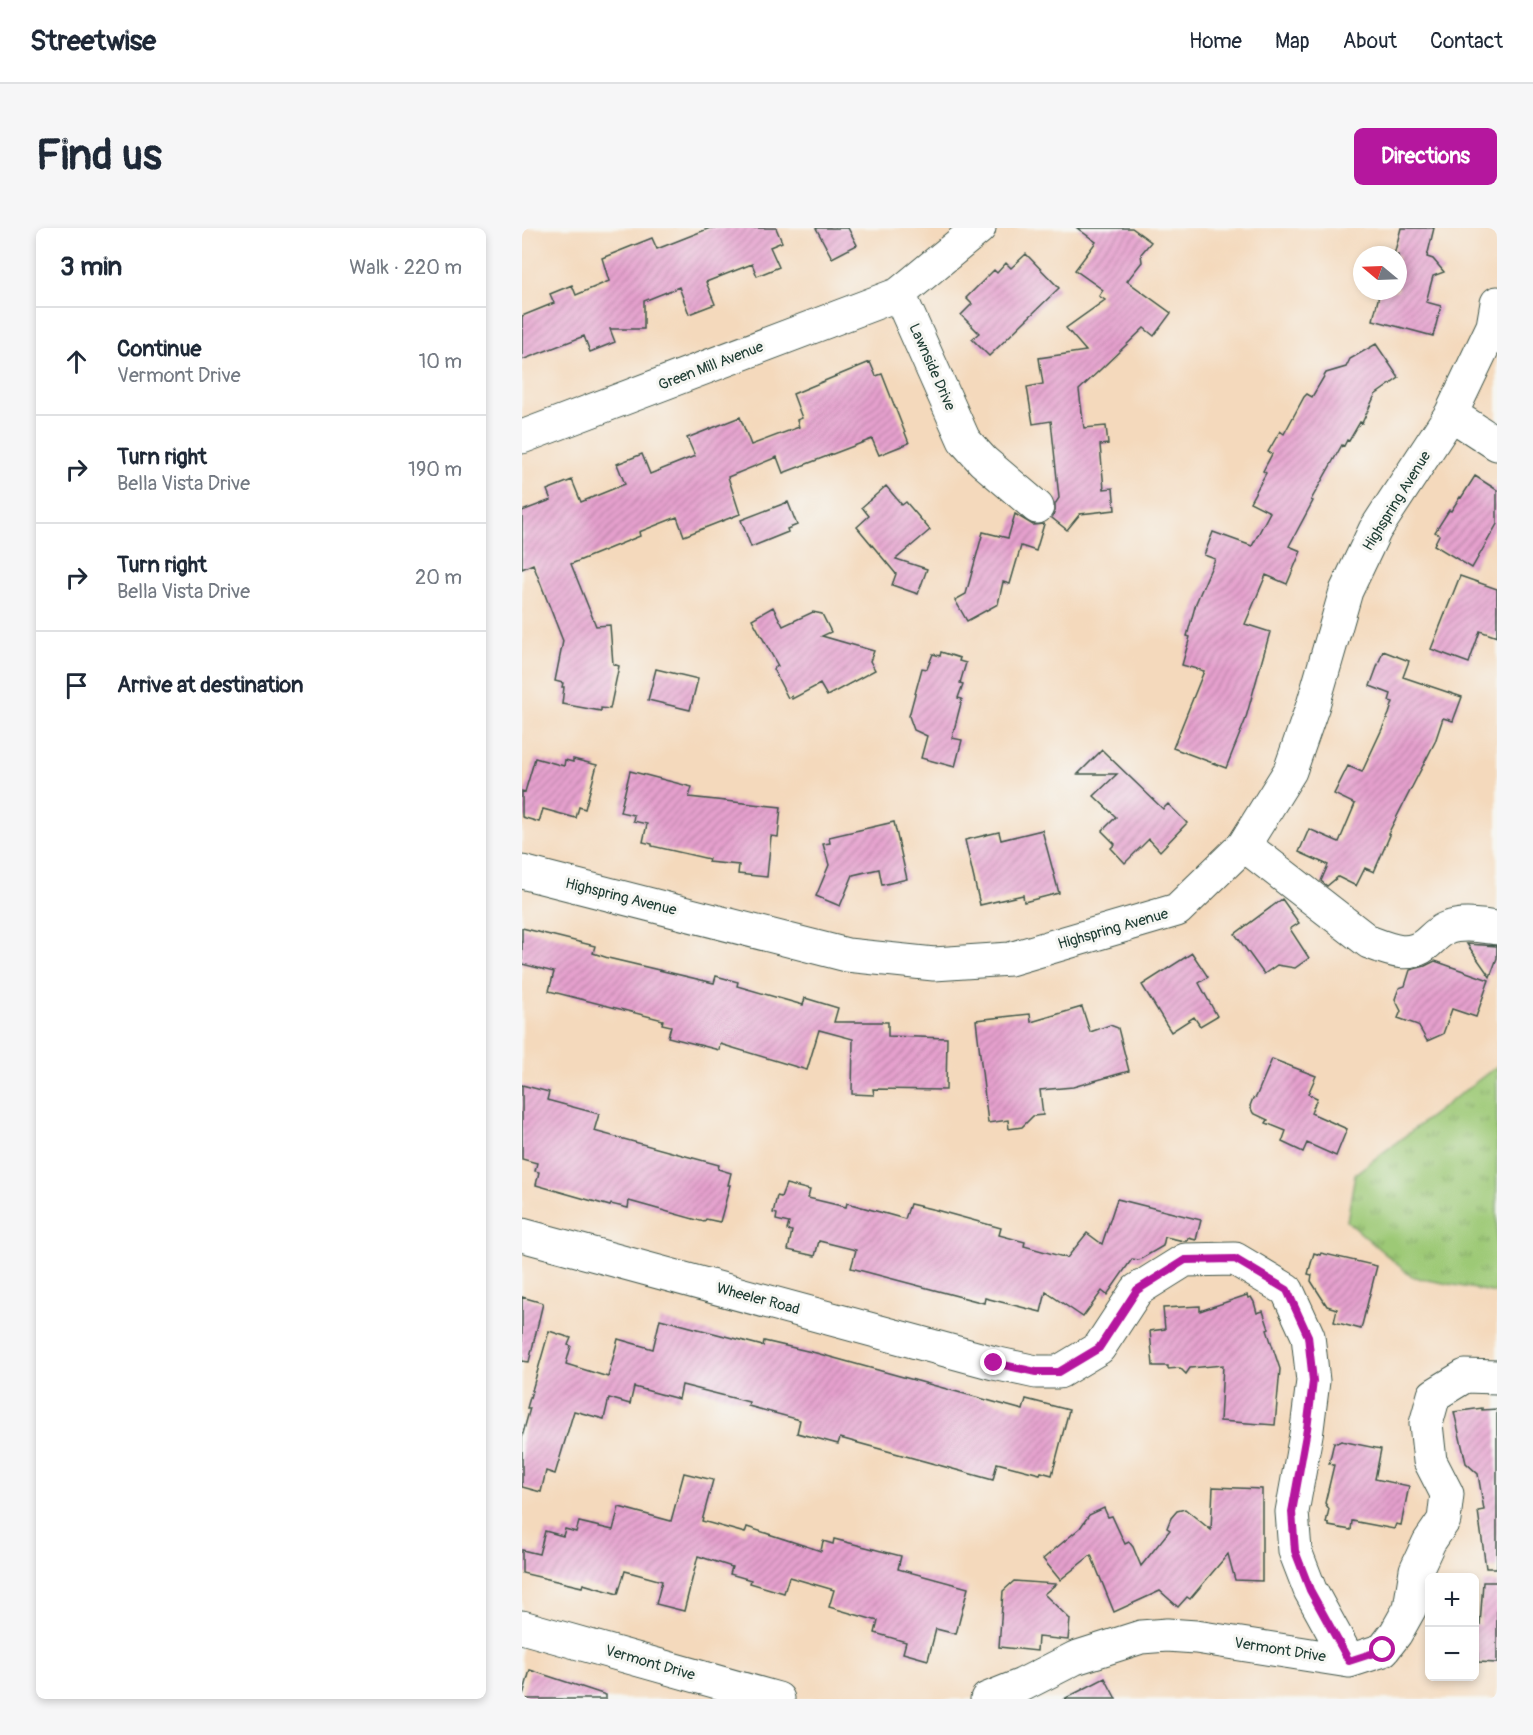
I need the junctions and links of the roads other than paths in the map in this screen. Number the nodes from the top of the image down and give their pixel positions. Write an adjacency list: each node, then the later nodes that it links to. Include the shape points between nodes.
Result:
1 (979, 228): 2 (street, Green Mill Avenue)
2 (899, 294): 5 (street, Green Mill Avenue); 7 (street, Lawnside Drive, via 964,440)
3 (1497, 303): 4 (street, Highspring Avenue, via 1493,326)
4 (1451, 414): 6 (street); 8 (street, Highspring Avenue, via 1365,550 1346,591 1290,771)
5 (522, 437)
6 (1497, 444)
7 (1037, 507)
8 (1244, 844): 9 (street, Highspring Avenue, via 1177,910 1010,959 934,964 846,955); 10 (street, via 1369,942 1389,950 1401,953 1420,949 1444,929 1469,925)
9 (522, 872)
10 (1497, 928)
11 (522, 1235): 14 (street, Wheeler Road, via 1036,1372 1059,1372 1099,1348 1137,1290 1185,1260 1235,1259 1287,1290 1308,1336 1313,1381 1292,1512 1295,1551 1310,1590)
12 (1497, 1377): 14 (street, Vermont Drive, via 1465,1376 1434,1395 1426,1424 1430,1461 1447,1494 1444,1520 1416,1570 1410,1608 1396,1633 1383,1650)
13 (522, 1627): 15 (street, Vermont Drive)
14 (1349, 1661): 16 (street, Vermont Drive, via 1196,1637 1141,1637 1075,1658)
15 (777, 1699)
16 (987, 1699)

